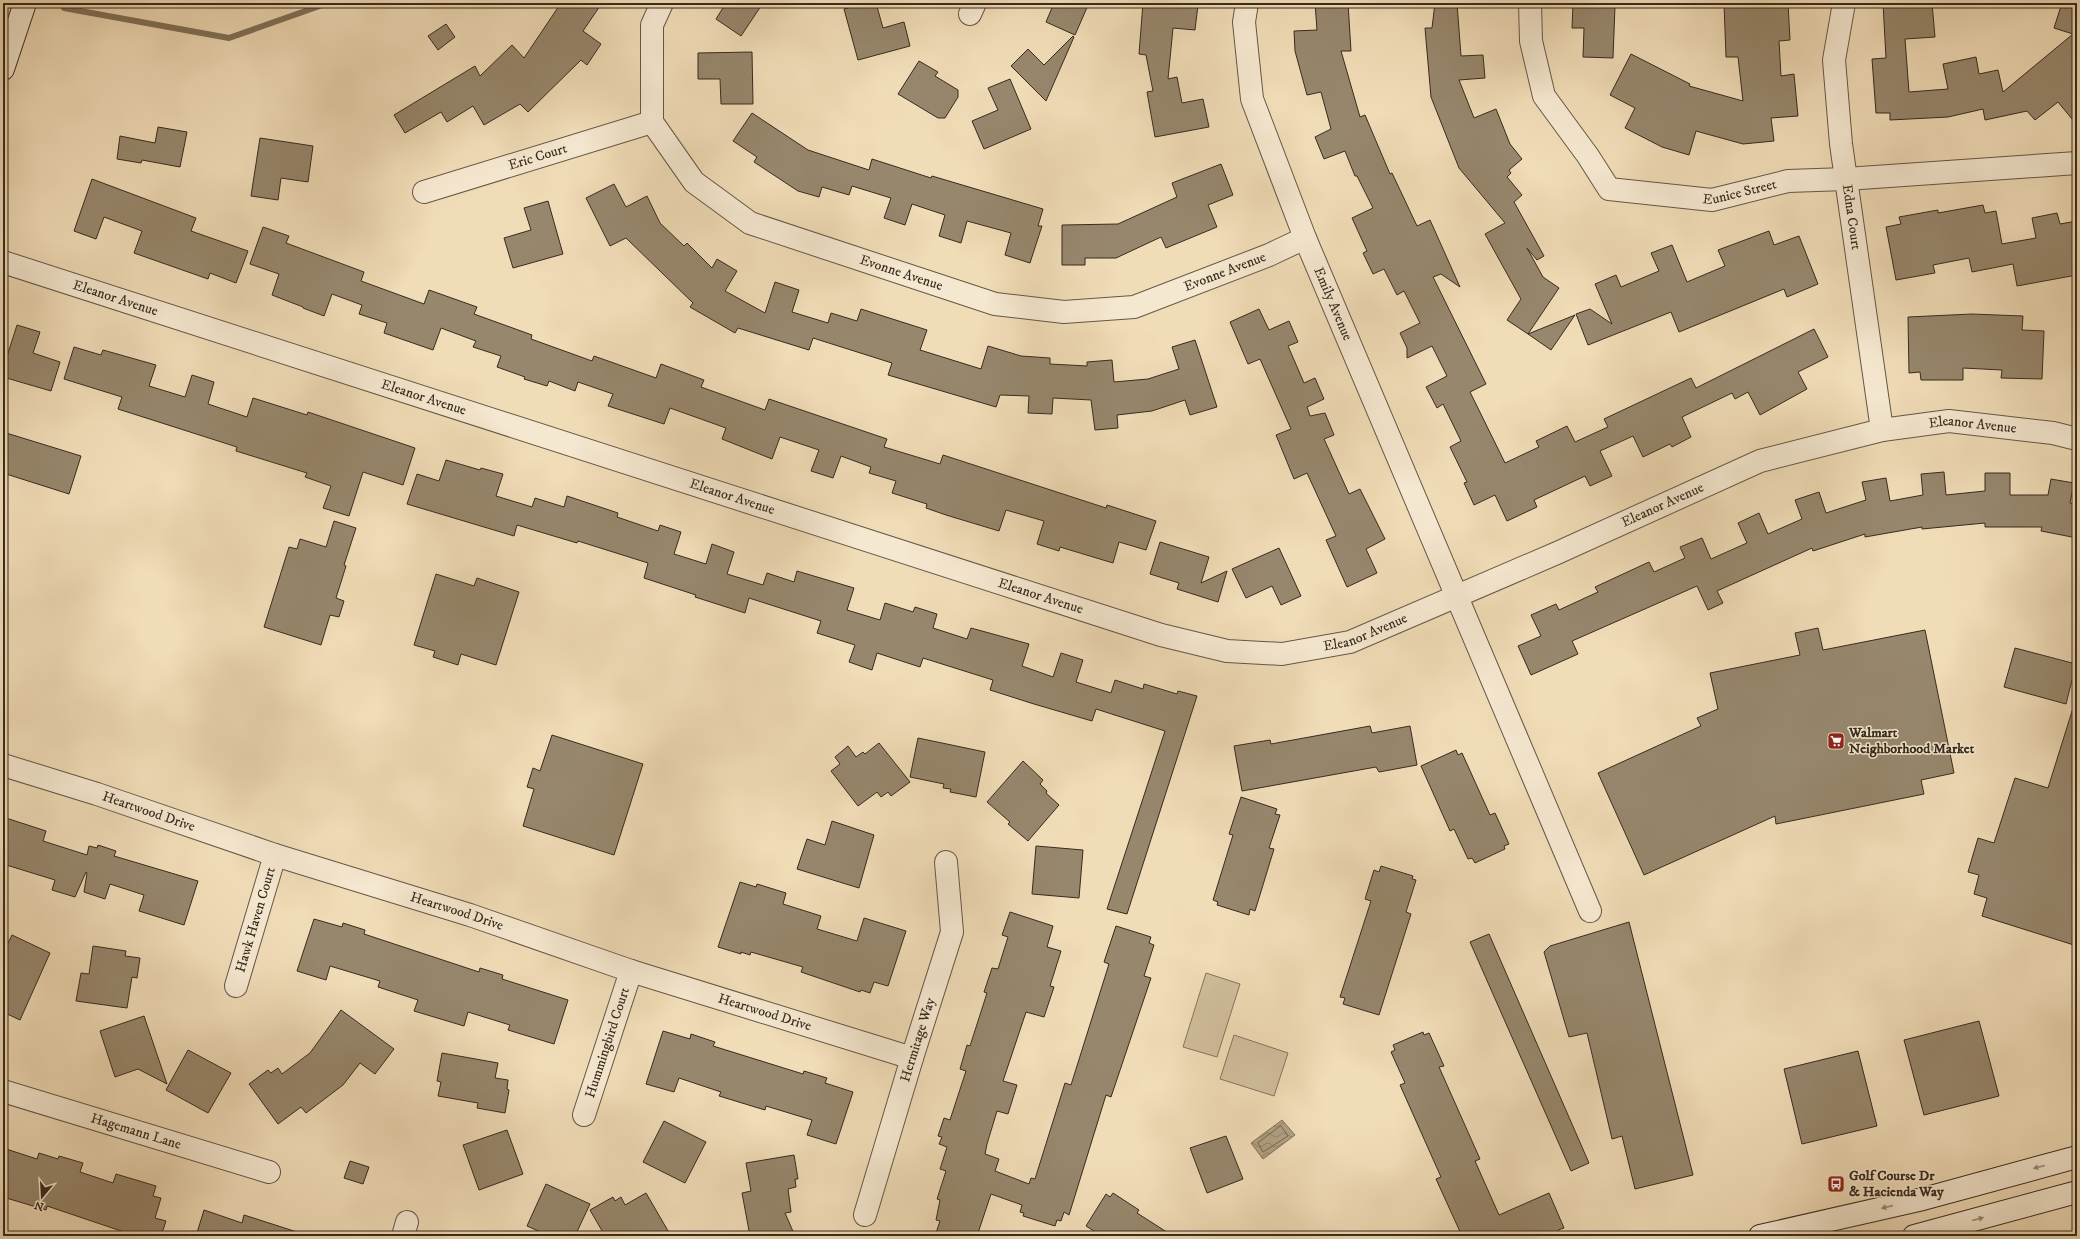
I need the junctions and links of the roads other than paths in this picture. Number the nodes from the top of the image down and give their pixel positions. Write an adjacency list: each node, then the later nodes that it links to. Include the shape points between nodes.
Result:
1 (24, 3): 6 (street)
2 (662, 3): 7 (street, via 652,25)
3 (1247, 3): 11 (street, Emily Avenue, via 1244,22 1252,99)
4 (1530, 3): 9 (street, Eunice Street, via 1531,40 1544,96 1608,188 1712,200 1788,181)
5 (1844, 3): 9 (street, Edna Court, via 1834,60)
6 (3, 69)
7 (652, 122): 10 (street, Eric Court); 11 (street, Evonne Avenue, via 694,182 750,223 995,304 1064,312 1134,307 1269,255)
8 (2077, 163): 9 (street, Eunice Street)
9 (1846, 179): 13 (street, Edna Court)
10 (424, 192)
11 (1305, 238): 15 (street, Emily Avenue)
12 (3, 262): 15 (street, Eleanor Avenue, via 1161,635 1227,651 1282,654 1350,642)
13 (1882, 430): 14 (street, Eleanor Avenue, via 1949,421 2053,433); 15 (street, Eleanor Avenue, via 1760,461)
14 (2077, 439)
15 (1457, 596): 19 (street, Emily Avenue)
16 (3, 765): 17 (street, Heartwood Drive, via 98,794)
17 (275, 855): 20 (street, Heartwood Drive, via 470,915); 21 (street, Hawk Haven Court)
18 (946, 862): 22 (street, Hermitage Way, via 952,932)
19 (1590, 911)
20 (631, 971): 22 (street, Heartwood Drive); 24 (street, Hummingbird Court)
21 (236, 986)
22 (912, 1058): 28 (street, Hermitage Way)
23 (3, 1091): 26 (street, Hagemann Lane)
24 (584, 1115)
25 (2077, 1157): 30 (street, one-way to 30, via 1923,1199)
26 (269, 1172)
27 (2077, 1192): 29 (street, one-way to 27)
28 (866, 1215)
29 (1925, 1235)
30 (1760, 1236)

